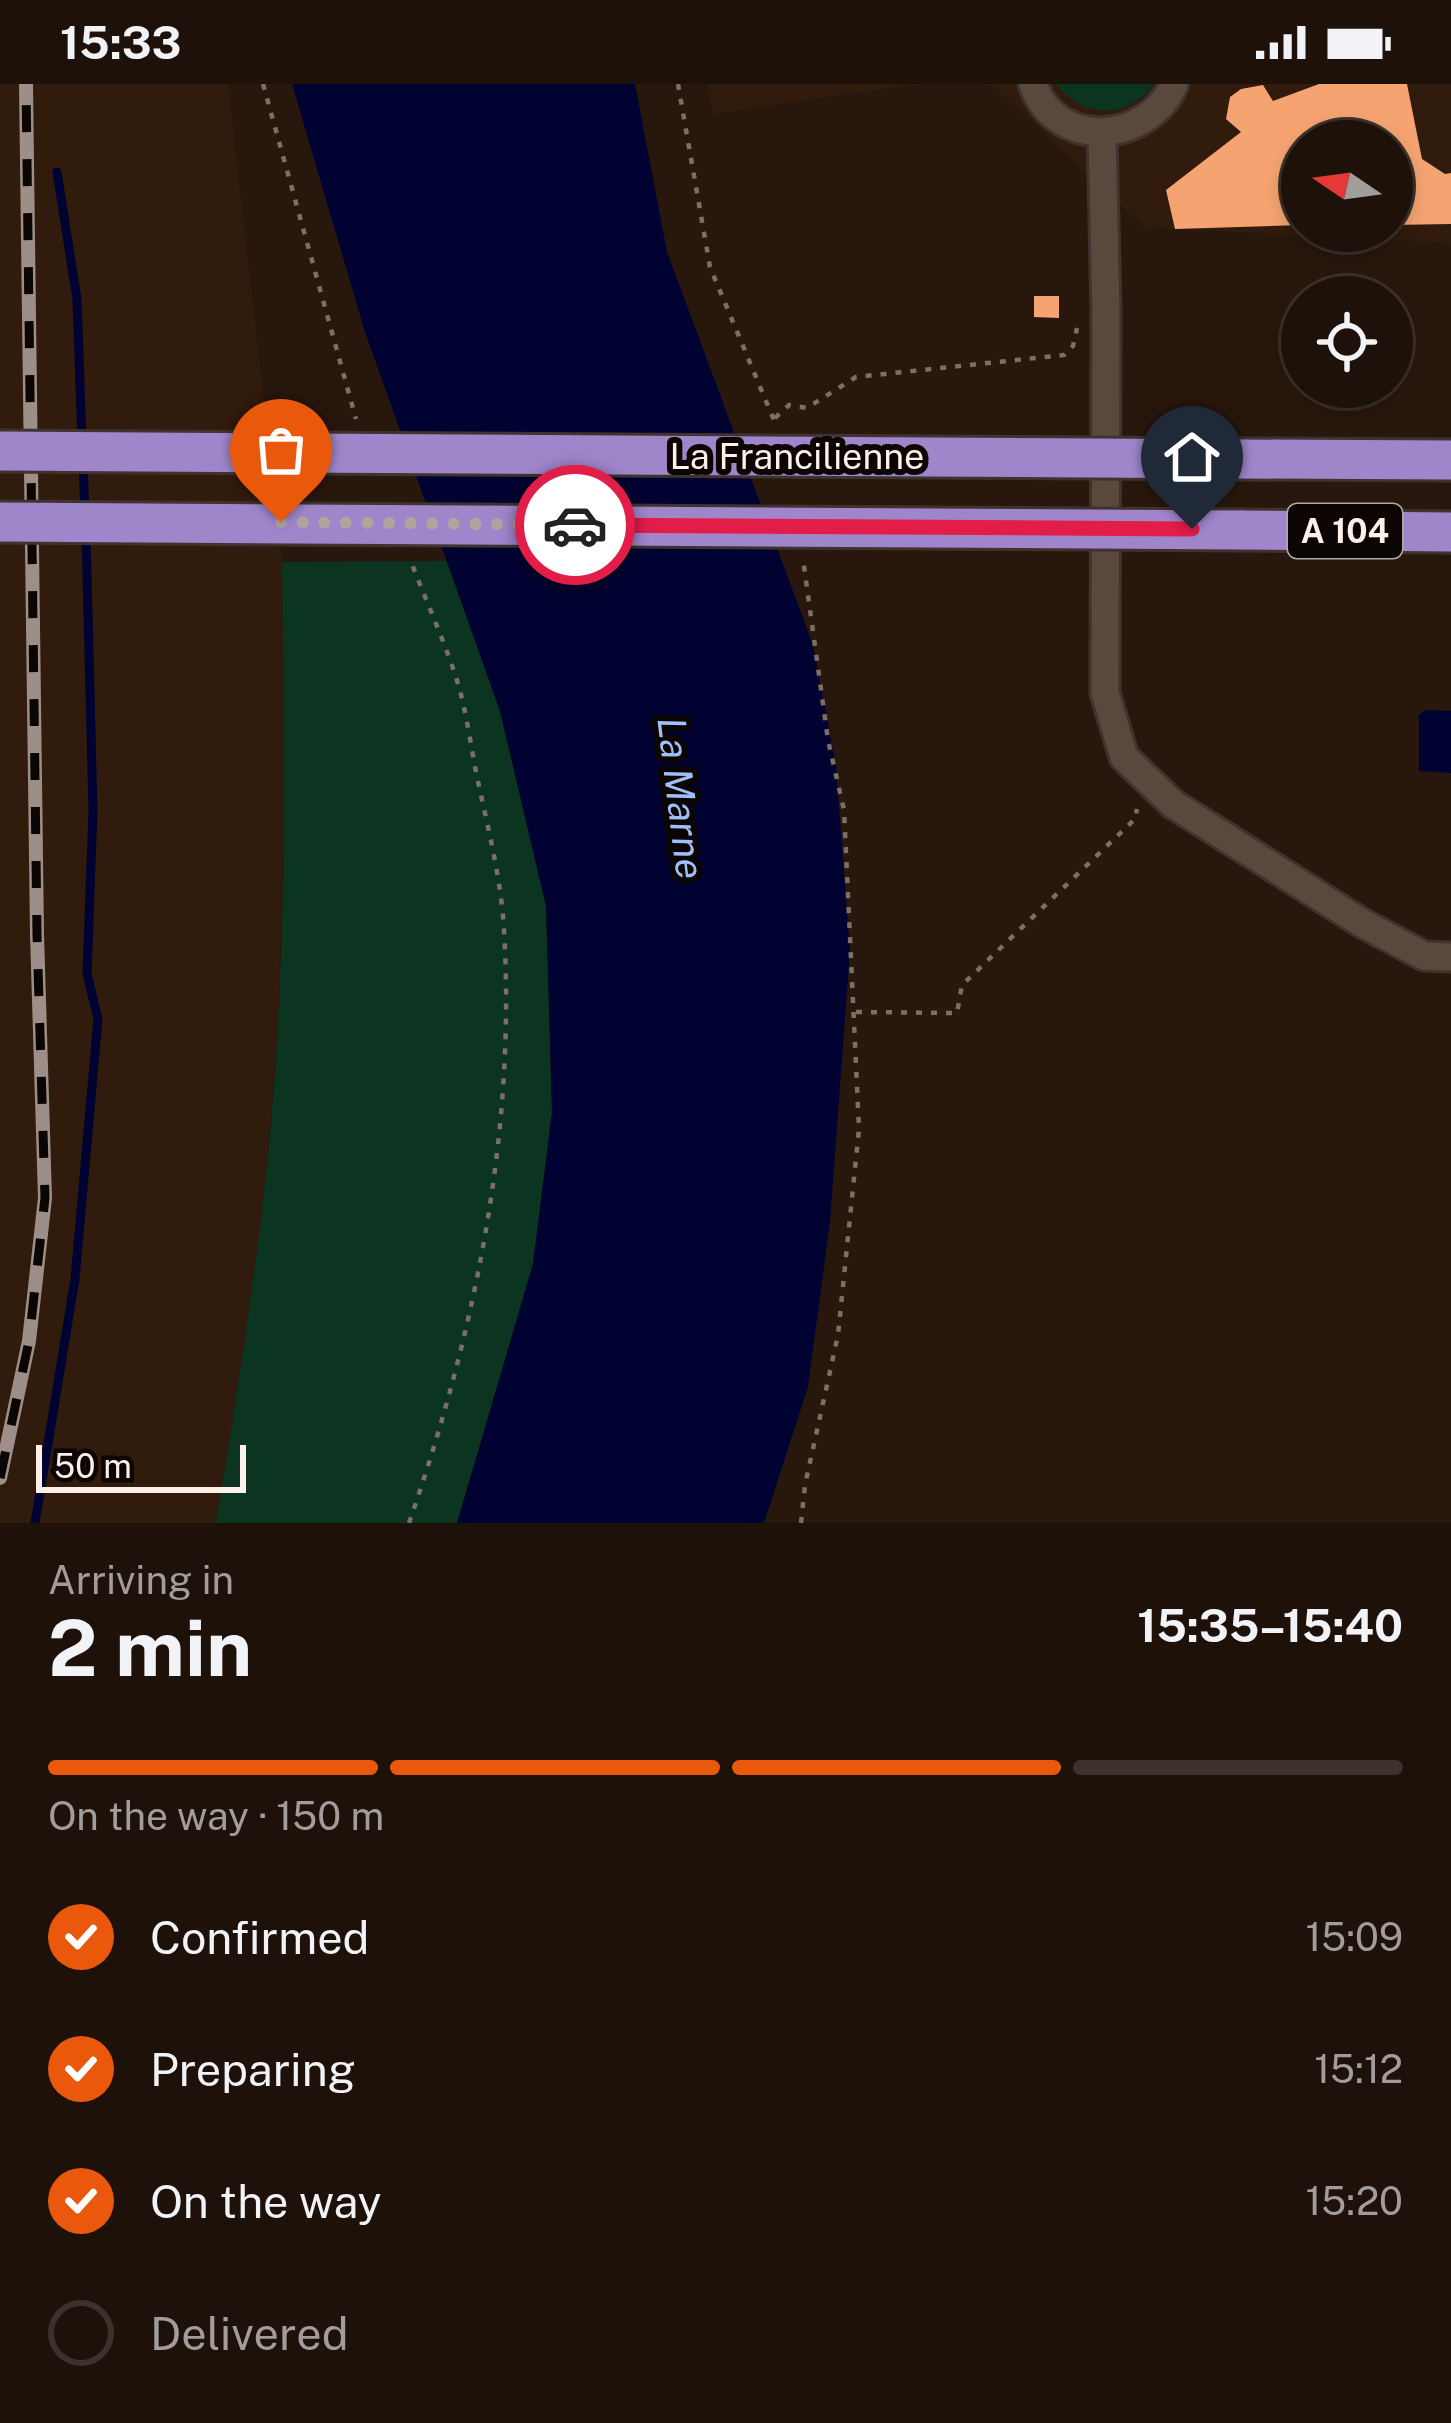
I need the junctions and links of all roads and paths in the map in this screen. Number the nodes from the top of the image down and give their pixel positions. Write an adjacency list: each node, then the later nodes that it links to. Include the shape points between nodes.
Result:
1 (263, 84): 7 (path)
2 (678, 84): 6 (path, via 710,267 775,418 790,405 808,408 856,376 1064,355 1075,328 1096,324)
3 (1033, 84): 5 (street, via 1053,115)
4 (1174, 84): 5 (street, via 1150,118)
5 (1102, 134): 6 (street)
6 (1106, 311): 14 (street, via 1105,692 1124,757)
7 (357, 422)
8 (0, 451): 9 (highway, La Francilienne / A 104, bridge)
9 (1451, 460)
10 (0, 522): 11 (highway, La Francilienne / A 104, bridge)
11 (1451, 532)
12 (408, 554): 17 (path, via 459,687 494,859 506,1048 481,1261)
13 (805, 568): 16 (path, via 844,810)
14 (1142, 774): 15 (street, via 1173,804 1362,922 1424,956); 16 (path, via 1135,818 962,986 957,1012)
15 (1451, 957)
16 (854, 1012): 18 (path, via 855,1191 838,1335)
17 (409, 1523)
18 (801, 1523)

